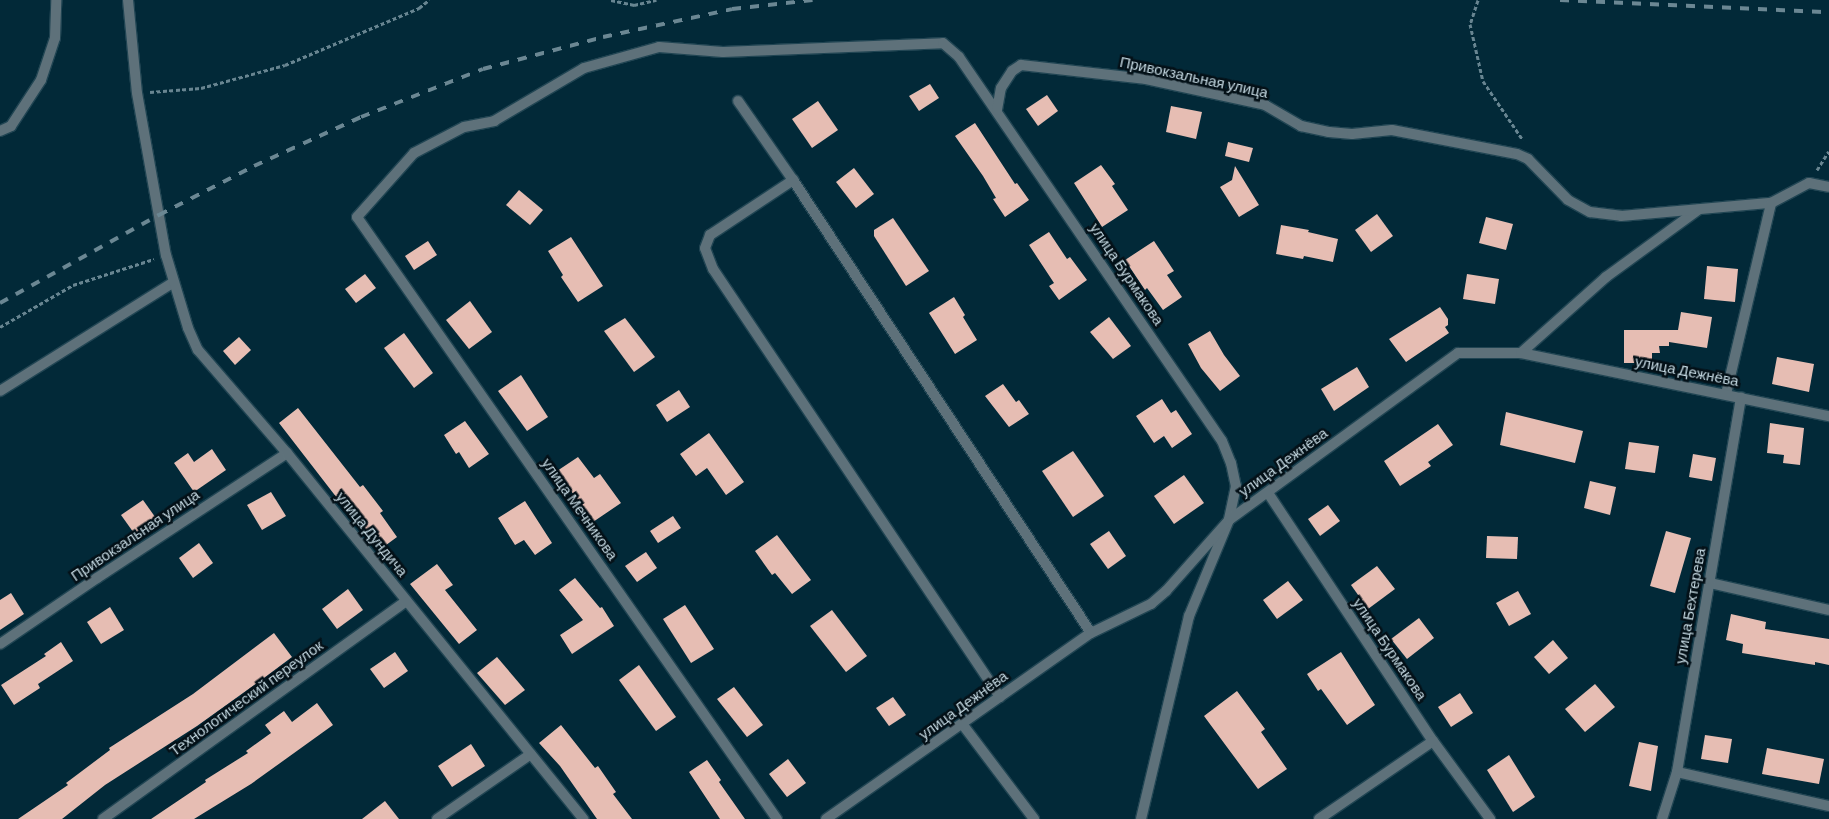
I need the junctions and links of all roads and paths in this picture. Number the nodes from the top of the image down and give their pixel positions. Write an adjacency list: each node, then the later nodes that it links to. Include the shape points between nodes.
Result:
1 (56, 0): 10 (street, via 55,38 41,80 11,126)
2 (128, 0): 7 (street, улица Дундича)
3 (429, 0): 7 (path, via 419,8 285,65 201,88)
4 (611, 0): 5 (path, via 634,5)
5 (656, 0)
6 (1478, 0): 11 (path, via 1470,24 1482,81)
7 (137, 93): 19 (street, улица Дундича)
8 (738, 101): 13 (street)
9 (997, 110): 17 (street, Привокзальная улица, via 1001,88 1012,71 1022,65 1146,79 1265,105 1301,126 1329,132 1352,134 1392,130 1516,154 1534,164 1568,200 1590,212 1621,216); 18 (street, улица Бурмакова, via 959,57 943,43 723,52 659,47 584,68 494,121 464,127 414,153); 29 (street, улица Бурмакова, via 1222,441 1236,486)
10 (0, 131)
11 (1525, 144)
12 (1829, 151): 14 (path)
13 (793, 180): 33 (street); 35 (street, via 710,235 705,248 712,269)
14 (1809, 183): 15 (street); 16 (street, Привокзальная улица)
15 (1829, 187)
16 (1771, 203): 17 (street, Привокзальная улица); 24 (street)
17 (1698, 210): 22 (street, via 1606,277)
18 (357, 217): 44 (street, улица Мечникова)
19 (166, 255): 20 (street, улица Дундича); 21 (path, via 73,285)
20 (174, 282): 23 (street); 27 (street, улица Дундича, via 198,350)
21 (0, 327)
22 (1521, 353): 24 (street, улица Дежнёва); 28 (street, улица Дежнёва, via 1458,353)
23 (0, 391)
24 (1726, 394): 25 (street, улица Дежнёва)
25 (1741, 397): 26 (street, улица Дежнёва); 30 (street, улица Бехтерева)
26 (1829, 416)
27 (287, 452): 31 (street, улица Дундича); 34 (street, Привокзальная улица)
28 (1268, 494): 29 (street, улица Дежнёва); 37 (street, улица Бурмакова)
29 (1229, 520): 33 (street, улица Дежнёва, via 1151,604); 47 (street, улица Бурмакова, via 1189,616)
30 (1710, 583): 32 (street); 39 (street, улица Бехтерева)
31 (406, 600): 38 (street, улица Дундича); 41 (street, Технологический переулок)
32 (1829, 610)
33 (1091, 633): 35 (street, улица Дежнёва)
34 (0, 644)
35 (1000, 697): 36 (street, улица Дежнёва)
36 (963, 725): 45 (street, улица Дежнёва); 46 (street)
37 (1434, 740): 48 (street); 49 (street, улица Бурмакова)
38 (531, 754): 42 (street); 43 (street, улица Дундича)
39 (1677, 772): 40 (street); 50 (street, улица Бехтерева)
40 (1829, 806)
41 (103, 819)
42 (437, 819)
43 (582, 819)
44 (777, 819)
45 (826, 819)
46 (1034, 819)
47 (1141, 819)
48 (1318, 819)
49 (1490, 819)
50 (1662, 819)

